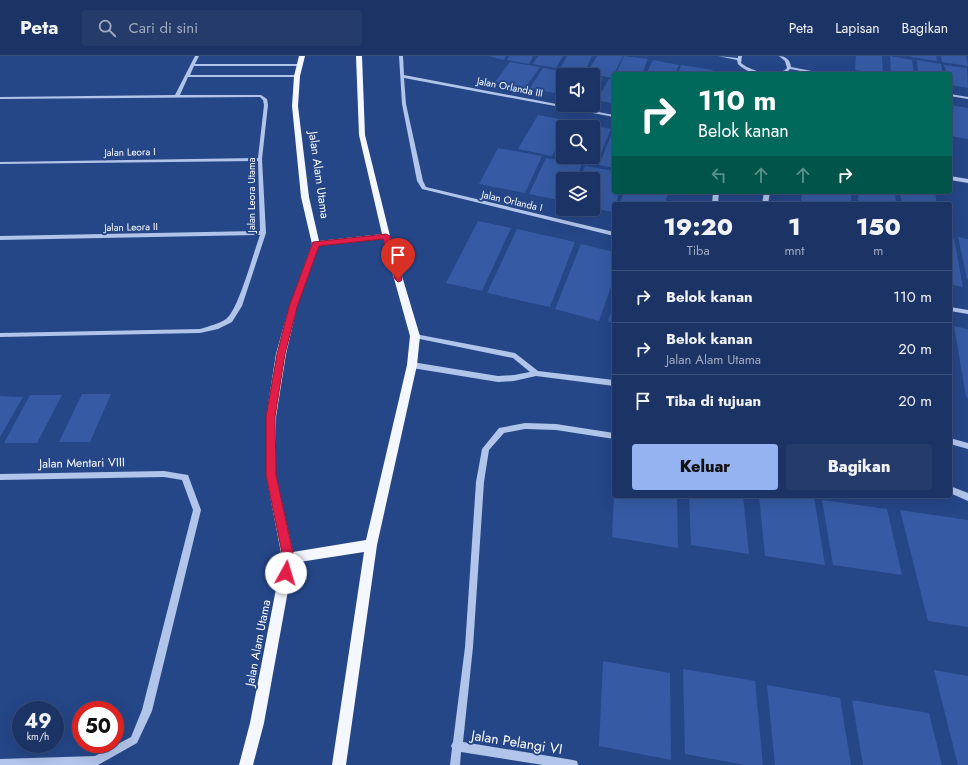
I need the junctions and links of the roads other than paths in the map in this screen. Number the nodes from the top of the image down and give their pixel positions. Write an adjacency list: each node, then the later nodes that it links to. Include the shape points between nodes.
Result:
1 (197, 56): 8 (street)
2 (359, 56): 28 (main road, via 362,135)
3 (402, 56): 16 (street)
4 (720, 56): 6 (street)
5 (780, 56): 10 (street, via 789,64)
6 (739, 57): 9 (street)
7 (301, 60): 8 (street); 15 (main road, Jalan Alam Utama)
8 (192, 65): 14 (street)
9 (743, 66): 11 (street); 12 (street)
10 (787, 71): 13 (street)
11 (741, 72)
12 (755, 72)
13 (800, 72)
14 (187, 76): 15 (street); 18 (street)
15 (297, 76): 30 (main road, Jalan Alam Utama, via 295,106 305,197)
16 (403, 76): 21 (street, Jalan Orlanda III); 27 (street, Jalan Orlanda I, via 404,104 420,181 424,188)
17 (952, 95): 20 (street)
18 (177, 96): 19 (street, Jalan Leora Utama); 22 (street, Jalan Leora Utama, via 261,96 266,99)
19 (0, 98)
20 (968, 98)
21 (612, 116)
22 (260, 159): 23 (street, Jalan Leora I); 26 (street, Jalan Leora Utama)
23 (0, 163)
24 (952, 178): 25 (street)
25 (968, 181)
26 (263, 233): 29 (street, Jalan Leora II); 33 (street, Jalan Leora Utama, via 239,306 230,320 216,327 181,332)
27 (612, 234)
28 (386, 236): 30 (main road); 34 (main road)
29 (0, 238)
30 (316, 244): 45 (main road, Jalan Alam Utama, via 293,307 281,354 271,417 271,475)
31 (952, 309): 32 (street)
32 (968, 312)
33 (0, 335)
34 (415, 336): 35 (main road); 36 (street, via 514,356)
35 (412, 365): 36 (street, via 498,379); 44 (main road)
36 (536, 373): 37 (street)
37 (612, 383)
38 (612, 436): 46 (street, via 556,427 525,426 502,430 486,449 480,482 469,647)
39 (952, 442): 40 (street)
40 (968, 446)
41 (0, 477): 47 (street, Jalan Mentari VIII, via 164,474 185,477 198,510 147,711 134,740 96,761)
42 (952, 490): 43 (street)
43 (968, 496)
44 (371, 545): 45 (main road); 49 (main road)
45 (288, 558): 48 (main road, Jalan Alam Utama, via 257,723)
46 (456, 746): 50 (street); 51 (street, Jalan Pelangi VI)
47 (0, 764)
48 (246, 765)
49 (339, 765)
50 (455, 765)
51 (573, 765)

